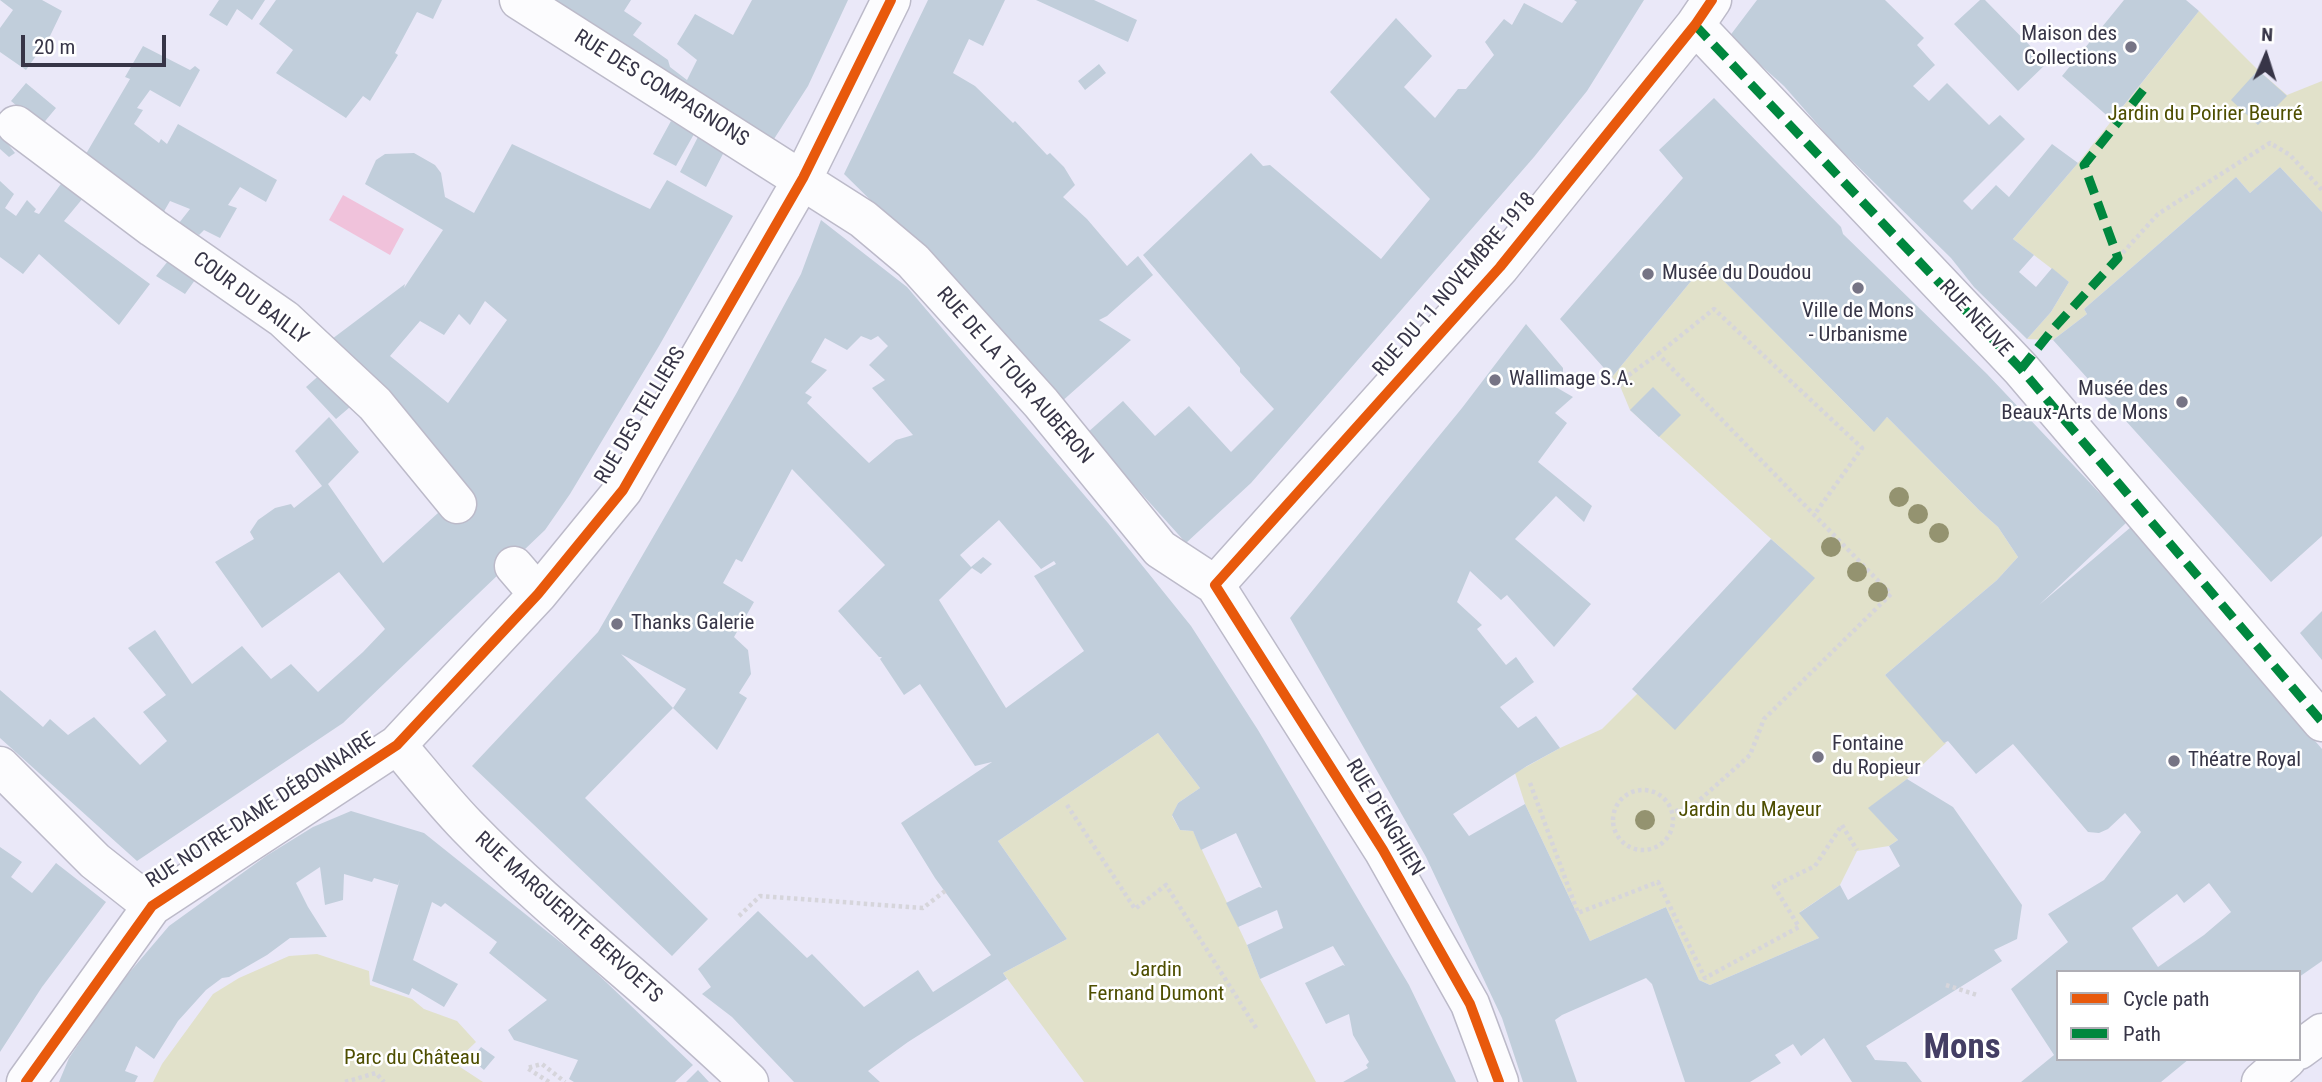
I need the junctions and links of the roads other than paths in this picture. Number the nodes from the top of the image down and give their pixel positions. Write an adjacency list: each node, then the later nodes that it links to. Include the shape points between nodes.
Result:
1 (519, 0): 5 (street, RUE DES COMPAGNONS)
2 (891, 0): 5 (street, RUE DES TELLIERS)
3 (1703, 13): 7 (street, RUE DU 11 NOVEMBRE 1918, via 1500,267); 8 (street, RUE NEUVE, via 2013,360)
4 (16, 125): 6 (street, COUR DU BAILLY, via 285,319 375,404)
5 (803, 178): 7 (street, RUE DE LA TOUR AUBERON, via 913,261 1041,403 1160,549); 9 (street, RUE DES TELLIERS, via 623,490 526,580)
6 (457, 504)
7 (1215, 585): 17 (street, RUE D'ENGHIEN, via 1383,850 1470,1004)
8 (2322, 722)
9 (397, 745): 11 (street, RUE NOTRE-DAME DÉBONNAIRE); 16 (street, RUE MARGUERITE BERVOETS, via 467,826)
10 (0, 766): 11 (street, via 95,861)
11 (152, 906): 15 (street, RUE NOTRE-DAME DÉBONNAIRE)
12 (2322, 1033): 13 (street)
13 (2301, 1049)
14 (2285, 1061): 18 (street)
15 (26, 1082)
16 (748, 1082)
17 (1499, 1082)
18 (2261, 1082)

